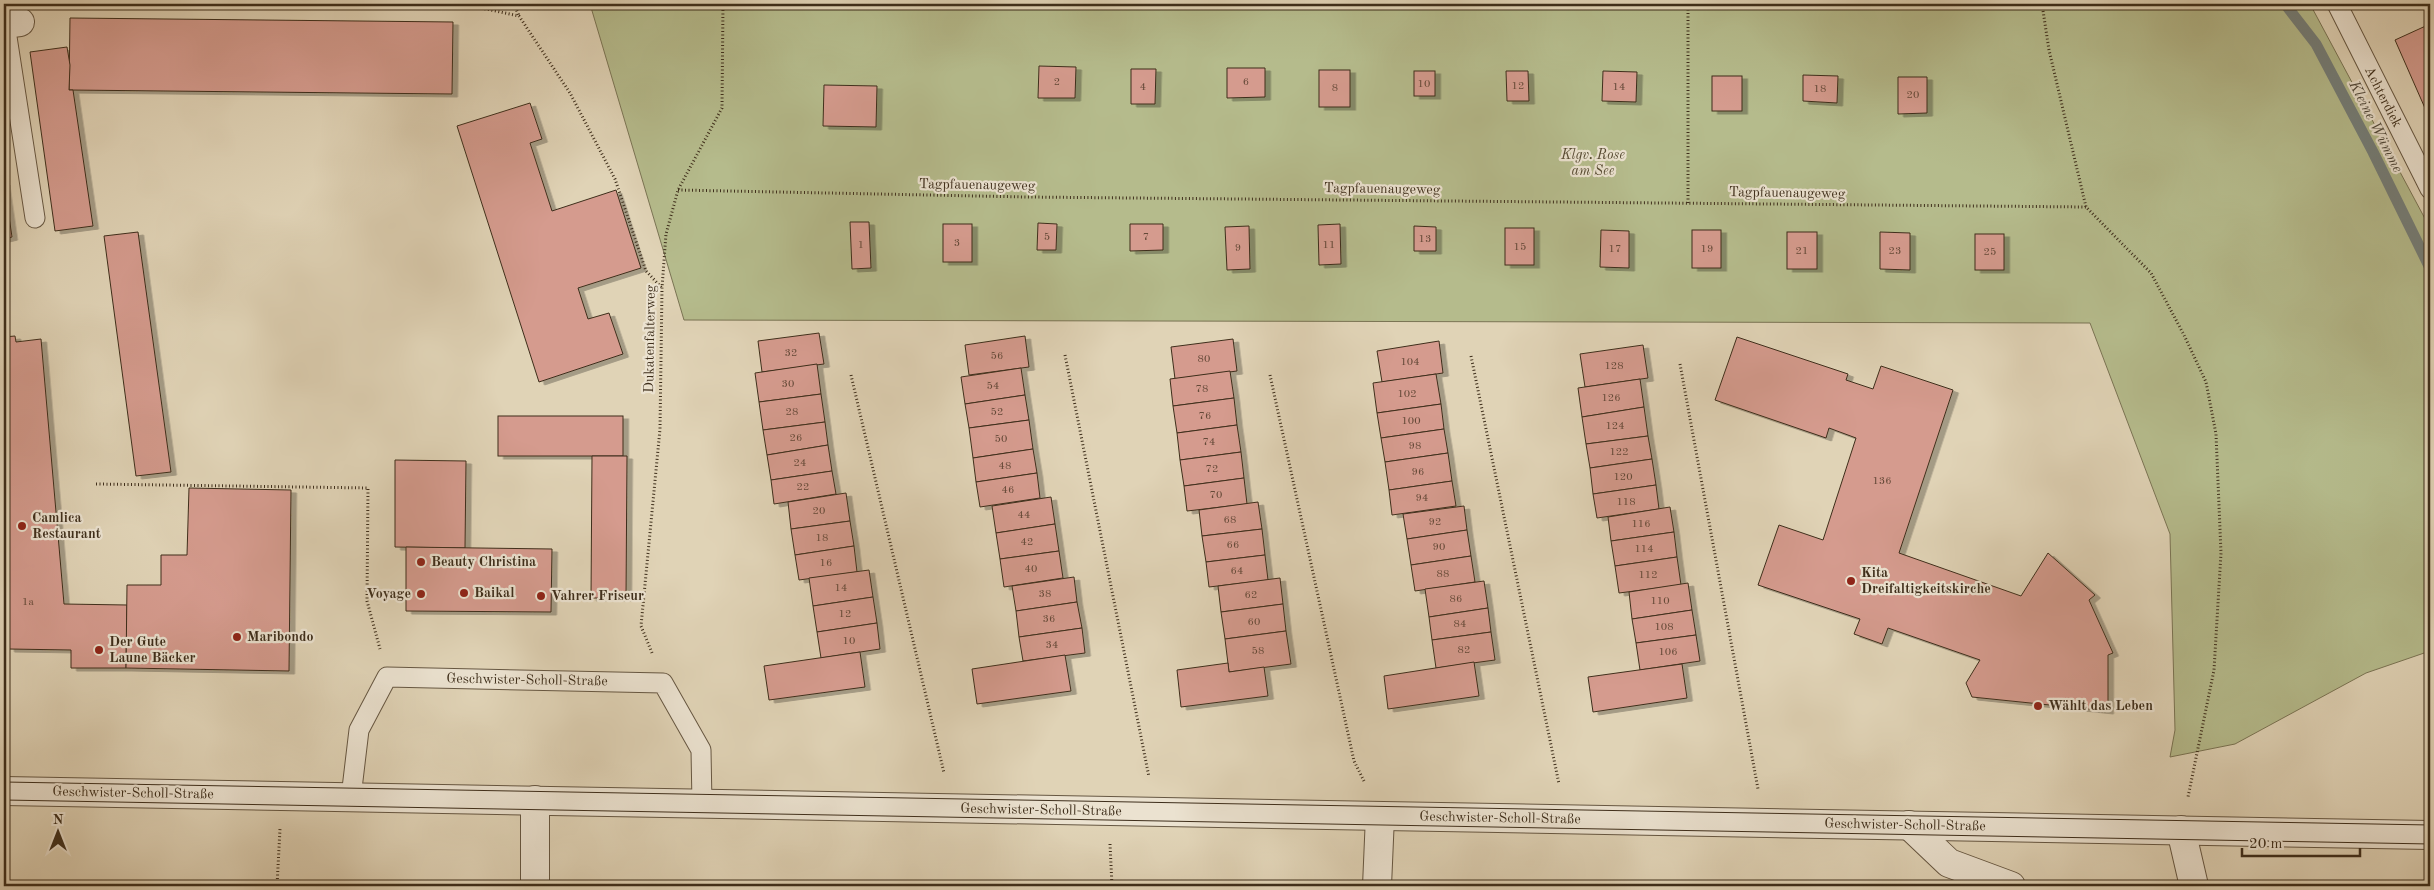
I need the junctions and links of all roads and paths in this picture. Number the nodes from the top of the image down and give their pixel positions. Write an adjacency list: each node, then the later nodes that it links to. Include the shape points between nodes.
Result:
1 (408, 4): 7 (path, via 467,5)
2 (514, 4): 7 (path)
3 (723, 4): 10 (path, Dukatenfalterweg, via 722,108)
4 (1688, 4): 11 (path)
5 (2042, 4): 12 (path, via 2049,50)
6 (2337, 4): 9 (lane, Achterdiek)
7 (519, 16): 14 (path, via 570,93 616,179 646,271)
8 (10, 24): 13 (lane)
9 (2430, 189)
10 (678, 190): 11 (path, Tagpfauenaugeweg); 14 (path, Dukatenfalterweg, via 666,234)
11 (1688, 204): 12 (path, Tagpfauenaugeweg)
12 (2086, 207): 34 (path, via 2151,273 2206,382 2216,434 2221,553 2214,670)
13 (36, 218)
14 (662, 288): 22 (path, Dukatenfalterweg, via 660,429 641,626)
15 (1066, 355): 30 (path)
16 (1471, 356): 32 (path, via 1553,764)
17 (1680, 364): 25 (path)
18 (851, 375): 23 (path)
19 (1270, 375): 31 (path, via 1354,761)
20 (96, 484): 21 (path, via 368,488 367,601)
21 (387, 677): 22 (lane, Geschwister-Scholl-Straße); 27 (lane, via 359,730)
22 (664, 683): 29 (lane, via 701,750)
23 (946, 782)
24 (4, 791): 26 (street, Geschwister-Scholl-Straße)
25 (1760, 795)
26 (282, 796): 27 (street, Geschwister-Scholl-Straße); 37 (path)
27 (351, 797): 28 (street, Geschwister-Scholl-Straße)
28 (535, 800): 29 (street, Geschwister-Scholl-Straße); 38 (street)
29 (702, 804): 30 (street, Geschwister-Scholl-Straße)
30 (1155, 812): 31 (street, Geschwister-Scholl-Straße)
31 (1380, 816): 32 (street, Geschwister-Scholl-Straße); 40 (street)
32 (1568, 819): 33 (street, Geschwister-Scholl-Straße)
33 (1909, 825): 34 (street, Geschwister-Scholl-Straße); 41 (street, via 1949,863)
34 (2180, 830): 35 (street, Geschwister-Scholl-Straße); 42 (street)
35 (2430, 835)
36 (1110, 838): 39 (path)
37 (277, 886)
38 (535, 886)
39 (1112, 886)
40 (1377, 886)
41 (2011, 886)
42 (2194, 886)

